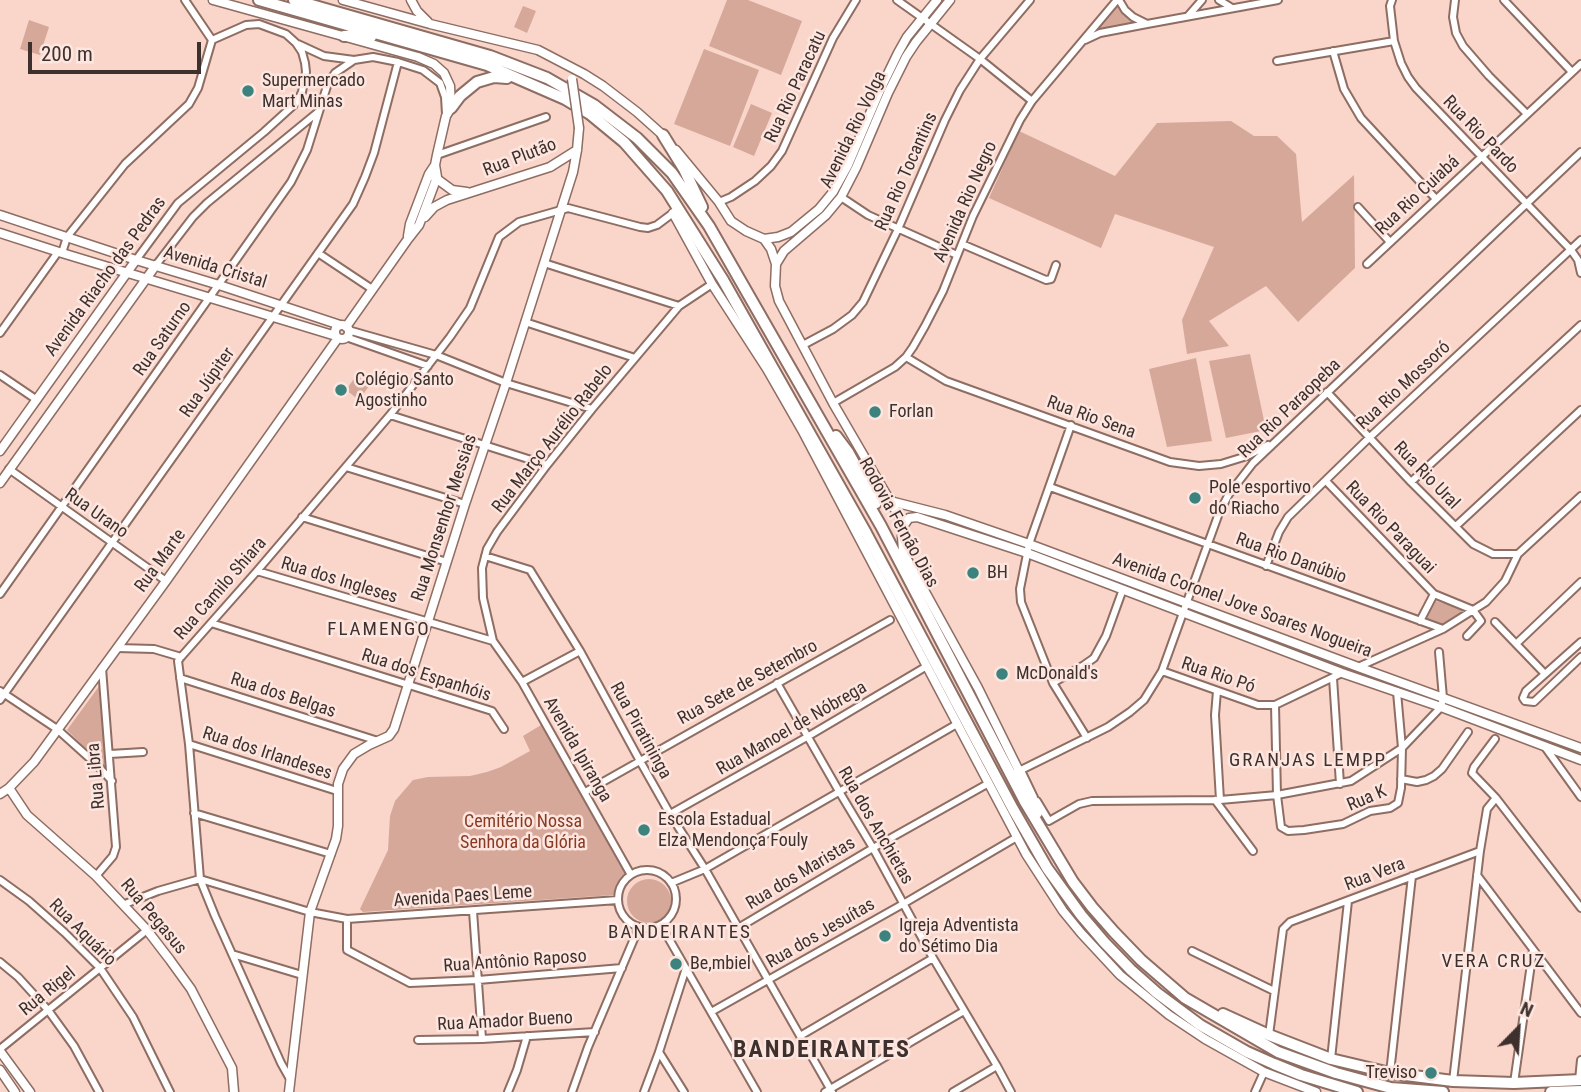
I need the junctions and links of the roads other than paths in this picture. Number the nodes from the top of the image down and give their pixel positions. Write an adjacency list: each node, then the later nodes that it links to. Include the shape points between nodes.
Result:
1 (186, 0): 26 (street)
2 (213, 0): 25 (street)
3 (259, 0): 30 (highway, Rodovia Fernão Dias)
4 (293, 0): 62 (highway, Rodovia Fernão Dias, via 490,56 547,78 594,105 637,138 672,173)
5 (343, 0): 23 (street)
6 (411, 0): 23 (street)
7 (856, 0): 55 (street, Rua Rio Paracatu, via 833,38 782,151 755,181)
8 (897, 0): 21 (street)
9 (937, 0): 21 (street, Avenida Rio Volga)
10 (950, 0): 22 (street, Avenida Rio Volga)
11 (1030, 0): 32 (street, Rua Rio Tocantins)
12 (1118, 0): 24 (street, Avenida Rio Negro, via 1133,17); 27 (street, Avenida Rio Negro)
13 (1202, 0): 20 (street)
14 (1219, 0): 19 (street)
15 (1278, 0): 19 (street)
16 (1455, 0): 43 (street, via 1456,33 1464,46)
17 (1504, 0): 38 (street)
18 (1389, 2): 28 (street, Rua Rio Pardo)
19 (1231, 8): 20 (street)
20 (1188, 16): 24 (street)
21 (922, 18): 22 (street); 67 (street, Avenida Rio Volga, via 892,65 833,192 791,232)
22 (930, 23): 32 (street); 53 (street, Avenida Rio Volga, via 906,57)
23 (430, 24): 34 (street, via 517,44)
24 (1147, 24): 27 (street)
25 (344, 36): 30 (highway, via 363,35); 42 (street, via 434,64 450,86)
26 (212, 40): 29 (street, via 259,24); 65 (street, via 189,104 125,164)
27 (1083, 41): 40 (street, Avenida Rio Negro)
28 (1394, 41): 31 (street); 49 (street, Rua Rio Pardo, via 1416,89)
29 (296, 43): 33 (street, via 324,56); 75 (street, Avenida Riacho das Pedras, via 306,72 297,102 178,203)
30 (428, 48): 39 (highway, Rodovia Fernão Dias, via 487,65)
31 (1333, 51): 35 (street); 54 (street, via 1344,89 1361,118)
32 (980, 59): 40 (street); 63 (street, Rua Rio Tocantins, via 944,120)
33 (354, 60): 36 (street, via 373,57); 41 (street, Rua Saturno, via 328,83)
34 (557, 60): 45 (street, via 603,86); 46 (street, Rua Monsenhor Messias, bridge, via 572,79)
35 (1277, 61)
36 (398, 62): 42 (street, via 423,70 440,83); 73 (street, Rua Júpiter, via 365,177 353,204)
37 (1581, 64): 38 (street, Rua Rio Cuiabá)
38 (1572, 72): 43 (street, Rua Rio Cuiabá)
39 (565, 100): 42 (highway, via 494,77 477,82); 50 (highway, Rodovia Fernão Dias, via 624,142)
40 (1032, 101): 70 (street, Avenida Rio Negro, via 1008,141)
41 (319, 111): 79 (street, Avenida Riacho das Pedras, via 207,203); 85 (street, Rua Saturno, via 291,182)
42 (449, 112): 48 (street, Rua Marte)
43 (1527, 114): 49 (street, Rua Rio Cuiabá)
44 (546, 117): 48 (street)
45 (663, 135): 55 (street); 62 (highway)
46 (578, 150): 52 (street, Rua Plutão, via 550,167); 58 (street, Rua Monsenhor Messias)
47 (1581, 152): 56 (street, Rua Rio Paraopeba)
48 (437, 155): 51 (street, Rua Marte)
49 (1481, 157): 54 (street, Rua Rio Cuiabá); 56 (street, Rua Rio Pardo)
50 (653, 174): 59 (highway); 294 (highway, Rodovia Fernão Dias, via 723,280 1013,808 1081,915 1131,970 1200,1025 1274,1064)
51 (433, 176): 52 (street, Rua Plutão, via 452,190); 61 (street, Rua Marte); 66 (street, Rua Marte, via 410,223)
52 (473, 192): 61 (street, Rua Plutão, via 441,203)
53 (841, 197): 63 (street); 77 (street, Avenida Rio Volga)
54 (1436, 199): 69 (street, Rua Rio Cuiabá)
55 (719, 202): 67 (street, via 732,221)
56 (1526, 204): 71 (street, Rua Rio Pardo); 102 (street, Rua Rio Paraopeba)
57 (1358, 207): 69 (street)
58 (561, 209): 59 (street, via 574,208 648,228); 76 (street, Rua Monsenhor Messias); 96 (street, Rua Camilo Shiara, via 519,222 499,237 470,307)
59 (673, 213): 84 (street)
60 (0, 215): 65 (street, Avenida Cristal)
61 (419, 225): 66 (street, Rua Marte)
62 (709, 226): 103 (highway, Rodovia Fernão Dias)
63 (898, 229): 74 (street); 95 (street, Rua Rio Tocantins, via 863,302 833,329)
64 (0, 233): 72 (street, Avenida Cristal)
65 (67, 237): 72 (street); 75 (street, Avenida Cristal)
66 (408, 239): 86 (street, Rua Marte)
67 (764, 239): 77 (street, Rodovia Fernão Dias)
68 (1581, 240): 71 (street, Rua Rio Mossoró)
69 (1390, 242): 78 (street, Rua Rio Cuiabá)
70 (962, 244): 74 (street, Avenida Rio Negro); 80 (street, via 1046,280 1051,279)
71 (1571, 250): 82 (street, Rua Rio Pardo); 110 (street, Rua Rio Mossoró)
72 (60, 253): 81 (street, Avenida Cristal); 94 (street)
73 (318, 253): 86 (street); 88 (street, Rua Júpiter)
74 (957, 255): 97 (street, Avenida Rio Negro, via 943,291)
75 (136, 260): 79 (street, Avenida Cristal); 81 (street, Avenida Riacho das Pedras)
76 (544, 263): 89 (street); 91 (street, Rua Monsenhor Messias)
77 (776, 264): 95 (street, Rodovia Fernão Dias, via 779,300)
78 (1367, 264)
79 (156, 265): 83 (street, Avenida Riacho das Pedras); 85 (street, Avenida Cristal)
80 (1056, 265)
81 (127, 272): 83 (street, Avenida Cristal); 104 (street, Avenida Riacho das Pedras)
82 (1581, 273)
83 (146, 279): 87 (street, Avenida Cristal); 117 (street, Avenida Riacho das Pedras)
84 (712, 284): 89 (street, Rua Março Aurélio Rabelo); 167 (street, via 802,430)
85 (219, 285): 87 (street, Rua Saturno); 88 (street, Avenida Cristal)
86 (372, 289): 93 (street, Rua Marte)
87 (210, 299): 90 (street, Avenida Cristal); 127 (street, Rua Saturno)
88 (280, 305): 90 (street, Rua Júpiter); 93 (street, Avenida Cristal)
89 (679, 306): 98 (street, Rua Março Aurélio Rabelo)
90 (272, 317): 93 (street, Avenida Cristal); 133 (street, Rua Júpiter)
91 (525, 322): 98 (street); 101 (street, Rua Monsenhor Messias)
92 (1581, 325): 120 (street)
93 (343, 332): 96 (street, Avenida Cristal); 99 (street, Avenida Cristal); 144 (street, Rua Marte)
94 (0, 333)
95 (803, 345): 105 (street, Rodovia Fernão Dias)
96 (436, 355): 99 (street, Rua Camilo Shiara); 101 (street, Avenida Cristal)
97 (906, 357): 105 (street, Avenida Rio Negro); 109 (street, Rua Rio Sena, via 946,381)
98 (635, 358): 106 (street, Rua Março Aurélio Rabelo)
99 (428, 366): 108 (street, Rua Camilo Shiara)
100 (0, 375): 104 (street)
101 (506, 383): 106 (street, Avenida Cristal); 112 (street, Rua Monsenhor Messias)
102 (1327, 392): 110 (street, Rua Rio Ural); 111 (street, Rua Rio Paraopeba)
103 (805, 393): 123 (highway, via 848,452); 217 (highway, Rodovia Fernão Dias, via 881,526 1025,802)
104 (37, 400): 113 (street, Avenida Riacho das Pedras)
105 (834, 403): 125 (street, Rodovia Fernão Dias)
106 (592, 409): 115 (street, Rua Março Aurélio Rabelo)
107 (1581, 410): 132 (street)
108 (390, 415): 112 (street); 116 (street, Rua Camilo Shiara)
109 (1071, 425): 114 (street, Rua Rio Sena, via 1170,462 1199,466); 122 (street)
110 (1370, 437): 119 (street, Rua Rio Mossoró); 120 (street, Rua Rio Ural)
111 (1272, 443): 114 (street, Rua Rio Sena); 118 (street, Rua Rio Paraopeba)
112 (484, 445): 115 (street); 126 (street, Rua Monsenhor Messias)
113 (0, 451)
114 (1233, 460): 118 (street)
115 (548, 465): 139 (street, Rua Março Aurélio Rabelo, via 497,532)
116 (346, 467): 126 (street); 129 (street, Rua Camilo Shiara)
117 (9, 470): 121 (street, Avenida Riacho das Pedras); 127 (street, Rua Urano)
118 (1244, 475): 135 (street, Rua Rio Paraopeba, via 1229,494)
119 (1326, 481): 142 (street, Rua Rio Mossoró, via 1288,517); 148 (street, Rua Rio Paraguai)
120 (1411, 482): 132 (street, Rua Rio Ural)
121 (0, 483)
122 (1050, 487): 134 (street); 135 (street, Rua Rio Danúbio)
123 (870, 492): 125 (highway); 136 (highway)
124 (1581, 496): 138 (street)
125 (891, 501): 128 (street, Avenida Coronel Jove Soares Nogueira); 131 (street, Rodovia Fernão Dias)
126 (465, 504): 141 (street, Rua Monsenhor Messias)
127 (62, 506): 133 (street, Rua Urano); 147 (street, Rua Saturno)
128 (945, 515): 130 (street); 134 (street, Avenida Coronel Jove Soares Nogueira)
129 (302, 517): 141 (street); 143 (street, Rua Camilo Shiara)
130 (941, 524): 131 (street, Avenida Coronel Jove Soares Nogueira, via 917,517); 137 (street, Avenida Coronel Jove Soares Nogueira)
131 (904, 525): 136 (street, Rodovia Fernão Dias)
132 (1456, 526): 138 (street, Rua Rio Ural, via 1482,550)
133 (113, 542): 144 (street, Rua Urano); 181 (street, Rua Júpiter)
134 (1029, 544): 137 (street); 140 (street, Avenida Coronel Jove Soares Nogueira)
135 (1207, 544): 142 (street, Rua Rio Danúbio); 149 (street, Rua Rio Paraopeba)
136 (903, 552): 201 (street, Rodovia Fernão Dias)
137 (1027, 553): 140 (street, Avenida Coronel Jove Soares Nogueira); 177 (street, via 1021,602)
138 (1518, 554): 150 (street, via 1505,581)
139 (485, 556): 159 (street, Rua Março Aurélio Rabelo, via 481,582); 163 (street, Rua Piratininga, via 530,570)
140 (1061, 561): 146 (street, Avenida Coronel Jove Soares Nogueira); 149 (street, Avenida Coronel Jove Soares Nogueira)
141 (447, 562): 154 (street, Rua Monsenhor Messias)
142 (1266, 566): 153 (street, Rua Rio Danúbio)
143 (257, 571): 154 (street, Rua dos Ingleses); 156 (street, Rua Camilo Shiara)
144 (166, 581): 162 (street, Rua Marte)
145 (1581, 582): 161 (street)
146 (1123, 589): 151 (street, Avenida Coronel Jove Soares Nogueira); 177 (street, via 1094,658)
147 (0, 594)
148 (1434, 594): 150 (street, Rua Rio Paraguai); 153 (street)
149 (1187, 602): 151 (street, Rua Rio Paraopeba); 168 (street, Avenida Coronel Jove Soares Nogueira)
150 (1473, 610): 157 (street); 158 (street, via 1480,621)
151 (1184, 612): 170 (street, Rua Rio Paraopeba); 171 (street, Avenida Coronel Jove Soares Nogueira)
152 (890, 620): 176 (street, Rua Sete de Setembro)
153 (1420, 621): 157 (street, Rua Rio Danúbio)
154 (428, 622): 159 (street, Rua dos Ingleses); 178 (street, Rua Monsenhor Messias)
155 (1495, 622): 161 (street)
156 (211, 623): 165 (street, Rua Camilo Shiara); 178 (street, Rua dos Espanhóis)
157 (1443, 629): 168 (street)
158 (1467, 636)
159 (493, 642): 175 (street, Avenida Ipiranga)
160 (1581, 642): 172 (street)
161 (1516, 645): 172 (street)
162 (117, 648): 165 (street, via 154,649); 169 (street, Rua Marte)
163 (580, 651): 175 (street); 200 (street, Rua Piratininga)
164 (1439, 652): 182 (street)
165 (181, 657): 173 (street, Rua Camilo Shiara)
166 (1581, 657): 172 (street, via 1534,702 1525,701 1526,691)
167 (928, 666): 185 (street); 189 (street, Rua Manoel de Nóbrega)
168 (1358, 667): 182 (street, Avenida Coronel Jove Soares Nogueira)
169 (102, 668): 186 (street, Rua Marte); 198 (street, Rua Libra)
170 (1163, 671): 179 (street, Rua Rio Pó); 190 (street, Rua Rio Paraopeba, via 1144,700)
171 (1342, 673): 174 (street, Rua Rio Pó); 180 (street, Avenida Coronel Jove Soares Nogueira)
172 (1545, 674)
173 (180, 678): 192 (street, Rua dos Belgas); 193 (street, Rua Camilo Shiara)
174 (1333, 678): 183 (street, Rua Rio Pó); 205 (street)
175 (522, 682): 208 (street, Avenida Ipiranga)
176 (778, 683): 189 (street, Rua dos Anchietas); 200 (street, Rua Sete de Setembro)
177 (1053, 683): 190 (street)
178 (409, 684): 187 (street, Rua dos Espanhóis, via 492,711); 192 (street, Rua Monsenhor Messias, via 393,733)
179 (1217, 691): 183 (street, Rua Rio Pó, via 1258,705); 214 (street)
180 (1396, 692): 184 (street, Avenida Coronel Jove Soares Nogueira); 196 (street, Rua K)
181 (1, 695): 186 (street)
182 (1443, 698): 184 (street); 194 (street, Avenida Coronel Jove Soares Nogueira)
183 (1275, 705): 211 (street)
184 (1441, 707): 195 (street, Avenida Coronel Jove Soares Nogueira); 196 (street)
185 (957, 724): 204 (street); 209 (street)
186 (57, 729): 203 (street); 206 (street, Rua Marte)
187 (504, 729)
188 (1468, 732): 202 (street, via 1434,776 1417,782)
189 (807, 737): 209 (street, Rua dos Anchietas); 216 (street, Rua Manoel de Nóbrega)
190 (1087, 738): 201 (street, Rua Rio Paraopeba)
191 (1494, 739): 213 (street, via 1472,771)
192 (378, 741): 207 (street, Rua Monsenhor Messias, via 354,754 343,769)
193 (189, 744): 207 (street, Rua dos Irlandeses); 215 (street, Rua Camilo Shiara)
194 (1579, 744)
195 (1544, 746): 199 (street, Avenida Coronel Jove Soares Nogueira); 212 (street)
196 (1402, 748): 202 (street, Rua K); 205 (street)
197 (142, 752): 198 (street)
198 (110, 754): 203 (street, Rua Libra)
199 (1581, 760)
200 (640, 761): 208 (street, Rua Sete de Setembro); 216 (street, Rua Piratininga)
201 (1019, 771): 217 (highway)
202 (1401, 779): 211 (street, Rua K, via 1398,803 1331,827 1288,831 1281,827)
203 (112, 781): 226 (street, Rua Libra, via 116,847)
204 (989, 783): 218 (street); 219 (street, Rua dos Maristas)
205 (1340, 784): 211 (street)
206 (9, 788): 210 (street, Rua Marte); 226 (street, Rua Pegasus, via 27,815)
207 (337, 791): 222 (street, Rua Monsenhor Messias, via 338,826)
208 (585, 792): 225 (street, Avenida Ipiranga)
209 (840, 793): 219 (street, Rua dos Anchietas); 223 (street)
210 (0, 794)
211 (1277, 795): 214 (street)
212 (1581, 797)
213 (1496, 798): 221 (street, via 1487,809); 235 (street)
214 (1217, 800): 217 (street, via 1092,800); 220 (street)
215 (194, 813): 222 (street); 228 (street, Rua Camilo Shiara)
216 (670, 814): 223 (street, Rua Piratininga)
217 (1045, 825): 255 (highway, Rodovia Fernão Dias, via 1073,881 1099,915)
218 (1017, 837): 234 (street, Rua dos Jesuítas); 272 (street, via 1063,911 1120,975 1168,1015)
219 (873, 848): 234 (street, Rua dos Anchietas); 241 (street, Rua dos Maristas)
220 (1253, 851)
221 (1480, 851): 224 (street); 227 (street, Rua Vera)
222 (331, 854): 237 (street, Rua Monsenhor Messias)
223 (705, 869): 230 (street); 241 (street, Rua Piratininga)
224 (1477, 874): 243 (street); 275 (street)
225 (631, 875): 230 (street, via 653,871); 231 (street)
226 (96, 876): 233 (street, Rua Pegasus)
227 (1412, 876): 232 (street, Rua Vera); 273 (street)
228 (200, 879): 233 (street); 237 (street, Avenida Paes Leme); 245 (street, Rua Camilo Shiara)
229 (0, 880): 248 (street, Rua Aquário)
230 (671, 883): 239 (street, via 675,909)
231 (618, 900): 236 (street, Avenida Paes Leme); 240 (street, via 626,920)
232 (1348, 901): 254 (street, Rua Vera, via 1290,922 1283,929); 268 (street)
233 (125, 904): 242 (street, Rua Pegasus)
234 (903, 904): 246 (street, Rua dos Anchietas); 253 (street, Rua dos Jesuítas)
235 (1581, 908)
236 (473, 911): 238 (street, Avenida Paes Leme); 252 (street)
237 (310, 912): 238 (street, Avenida Paes Leme); 251 (street, Rua Monsenhor Messias)
238 (347, 919): 252 (street, Rua Antônio Raposo, via 348,950 410,983)
239 (662, 925): 240 (street); 250 (street)
240 (639, 927): 249 (street)
241 (738, 928): 253 (street, Rua Piratininga)
242 (147, 930): 248 (street, Rua Rigel); 283 (street, Rua Pegasus, via 197,1000 232,1068)
243 (1533, 949): 259 (street); 276 (street)
244 (1192, 951): 254 (street)
245 (232, 954): 251 (street); 274 (street, Rua Camilo Shiara)
246 (933, 958): 257 (street, Rua dos Anchietas); 261 (street)
247 (0, 962): 256 (street)
248 (100, 968): 256 (street, Rua Rigel); 282 (street, Rua Aquário, via 132,1017)
249 (622, 968): 252 (street, Rua Antônio Raposo); 260 (street)
250 (686, 968): 258 (street); 267 (street)
251 (302, 975): 274 (street, Rua Monsenhor Messias)
252 (478, 980): 264 (street)
253 (768, 981): 258 (street, Rua dos Jesuítas); 261 (street, Rua Piratininga)
254 (1274, 991): 262 (street)
255 (1185, 998): 262 (highway); 295 (highway, Rodovia Fernão Dias, via 1278,1052 1391,1087)
256 (48, 1010): 266 (street, Rua Rigel); 281 (street)
257 (964, 1011): 270 (street, Rua dos Anchietas); 278 (street)
258 (711, 1012): 289 (street)
259 (1581, 1013)
260 (595, 1032): 263 (street, Rua Amador Bueno); 286 (street)
261 (800, 1035): 278 (street, Rua Piratininga)
262 (1269, 1035): 268 (highway)
263 (527, 1036): 264 (street, Rua Amador Bueno); 285 (street)
264 (482, 1039): 265 (street, Rua Amador Bueno)
265 (418, 1040)
266 (0, 1050): 280 (street)
267 (659, 1052): 287 (street); 288 (street)
268 (1331, 1059): 273 (highway)
269 (1581, 1060): 277 (street)
270 (997, 1066): 290 (street); 291 (street, Rua dos Anchietas)
271 (0, 1070): 279 (street)
272 (1264, 1072): 292 (street); 293 (street)
273 (1390, 1073): 275 (highway)
274 (290, 1079): 284 (street, Rua Monsenhor Messias)
275 (1453, 1081): 276 (highway)
276 (1514, 1083): 277 (highway)
277 (1580, 1084): 296 (highway)
278 (829, 1091)
279 (15, 1092)
280 (30, 1092)
281 (99, 1092)
282 (170, 1092)
283 (234, 1092)
284 (289, 1092)
285 (508, 1092)
286 (572, 1092)
287 (644, 1092)
288 (684, 1092)
289 (757, 1092)
290 (953, 1092)
291 (1011, 1092)
292 (1255, 1092)
293 (1317, 1092)
294 (1357, 1092)
295 (1443, 1092)
296 (1551, 1092)

